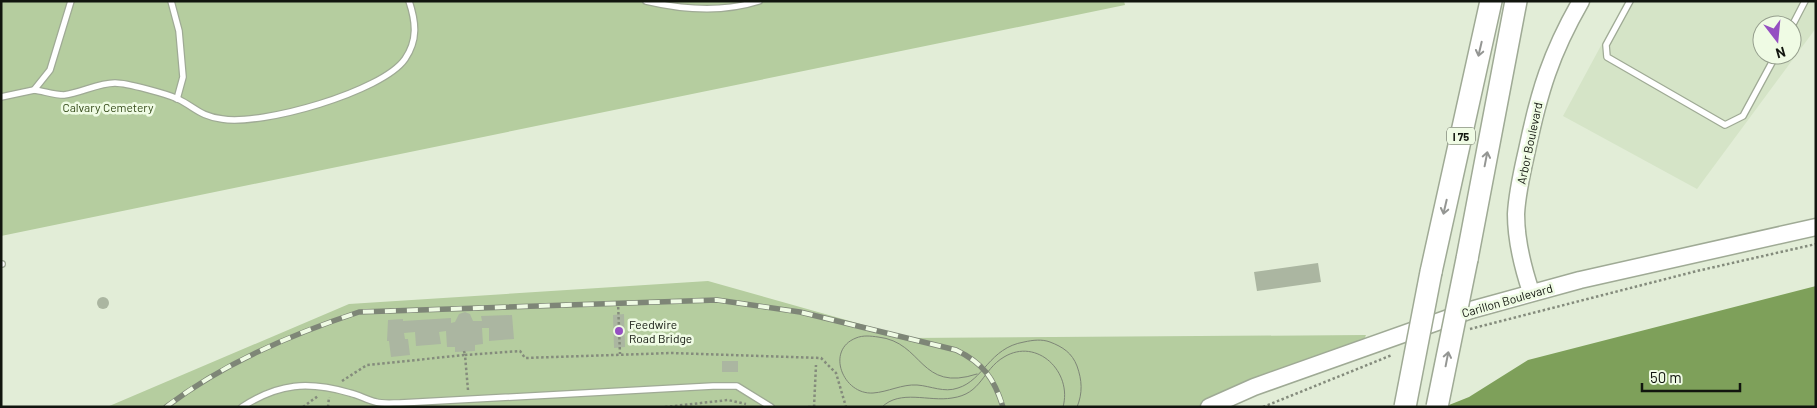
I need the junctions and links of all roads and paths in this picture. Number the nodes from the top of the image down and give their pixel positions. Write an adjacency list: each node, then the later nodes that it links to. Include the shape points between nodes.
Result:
1 (71, 1): 13 (lane, via 50,70)
2 (171, 1): 15 (lane, via 179,31 184,77)
3 (409, 1): 15 (lane, via 415,19 415,38 404,60 383,78 356,90 306,108 254,119 224,120 203,116)
4 (646, 1): 5 (lane, via 679,9 737,8)
5 (760, 1)
6 (1491, 1): 38 (highway, I 75, one-way to 38, bridge, via 1430,272)
7 (1516, 1): 39 (highway, I 75, one-way to 7, bridge)
8 (1581, 1): 18 (street, Arbor Boulevard, via 1547,70 1519,188 1518,237)
9 (1630, 1): 12 (lane, via 1606,46 1607,57 1724,125 1744,116)
10 (1805, 1): 11 (lane)
11 (1798, 15)
12 (1771, 65)
13 (34, 90): 14 (lane); 15 (lane, via 63,95 116,83)
14 (1, 97)
15 (178, 99)
16 (1816, 227): 18 (street, Carillon Boulevard)
17 (1816, 244): 20 (path)
18 (1532, 292): 36 (street, Carillon Boulevard, via 1471,310 1254,387)
19 (618, 302): 23 (path)
20 (1467, 330)
21 (464, 351): 24 (path)
22 (1396, 353): 37 (path)
23 (620, 354): 24 (path, via 526,358 520,352); 35 (path, via 672,352 821,358 836,374)
24 (465, 355): 26 (path); 27 (path, via 367,365)
25 (816, 365): 34 (path, bridge)
26 (467, 382)
27 (331, 388): 29 (lane, via 293,386 275,389); 30 (path); 32 (lane, via 377,402 400,403 737,386)
28 (748, 404): 31 (path, via 728,400)
29 (242, 407)
30 (303, 407)
31 (665, 407)
32 (771, 407)
33 (808, 407): 34 (path)
34 (816, 407)
35 (846, 407)
36 (1209, 407)
37 (1263, 407)
38 (1405, 407)
39 (1437, 407)

